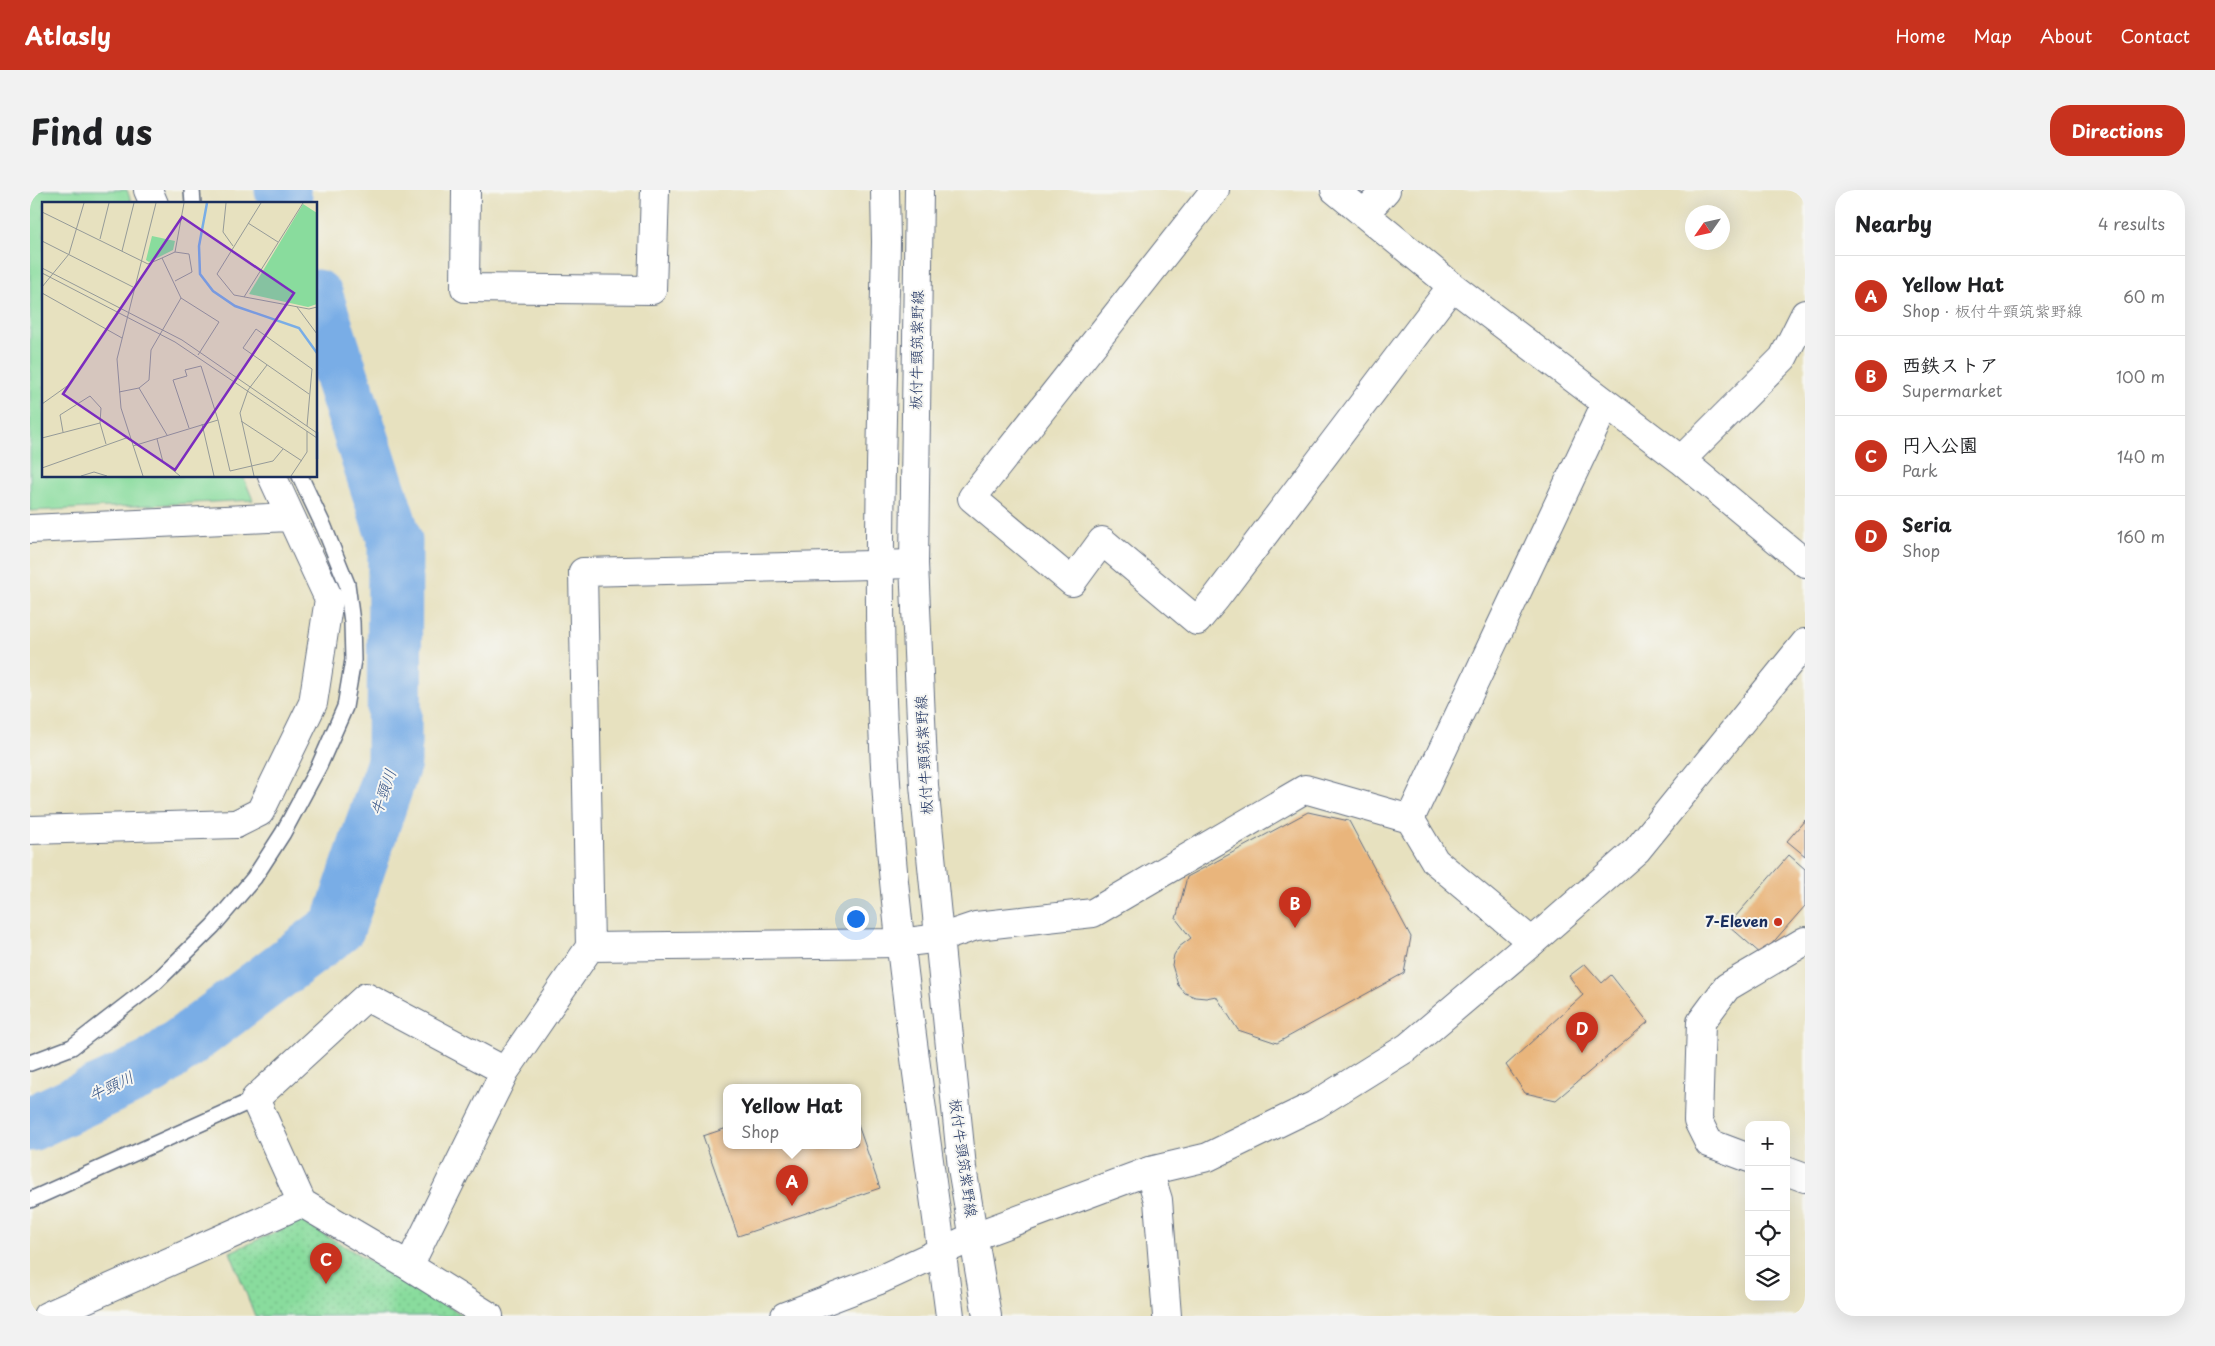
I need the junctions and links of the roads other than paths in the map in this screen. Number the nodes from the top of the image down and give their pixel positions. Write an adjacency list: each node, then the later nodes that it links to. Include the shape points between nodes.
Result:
1 (148, 190): 9 (street)
2 (466, 190): 3 (street, via 465,288 652,290)
3 (655, 190)
4 (885, 190): 19 (street)
5 (919, 190): 20 (street, 板付牛頸筑紫野線)
6 (1215, 190): 11 (street, via 972,498 1072,582 1102,541 1197,621)
7 (1335, 190): 10 (street)
8 (1386, 190): 10 (street)
9 (153, 202)
10 (1364, 214): 11 (street)
11 (1452, 286): 13 (street)
12 (1805, 314): 14 (street, via 1783,358)
13 (1606, 403): 14 (street); 23 (street)
14 (1682, 460): 21 (street)
15 (273, 478): 17 (street)
16 (301, 478): 30 (lane, via 347,584 352,622 352,660 345,707 319,766 254,878 213,926 156,982 72,1047)
17 (289, 517): 18 (street); 24 (street, via 329,599 313,703 260,812 236,824)
18 (30, 529)
19 (879, 563): 20 (street); 26 (street, via 884,746); 29 (street, via 583,572)
20 (914, 564): 25 (street, 板付牛頸筑紫野線, via 924,785)
21 (1805, 564)
22 (1801, 658): 27 (street, via 1637,850)
23 (1410, 819): 25 (street, via 1305,789 1093,912 976,926); 27 (street, via 1435,861)
24 (30, 830)
25 (940, 938): 26 (street); 39 (street, 板付牛頸筑紫野線, via 962,1168)
26 (899, 942): 29 (street); 40 (street)
27 (1532, 942): 34 (street, via 1408,1047 1315,1104 1208,1157)
28 (1805, 942): 33 (street, via 1727,986 1701,1022 1698,1121 1708,1143)
29 (590, 947): 31 (street)
30 (30, 1063)
31 (505, 1072): 32 (street, via 366,997); 41 (street)
32 (255, 1098): 37 (lane); 38 (street)
33 (1745, 1157)
34 (1149, 1171): 39 (street); 47 (street, via 1158,1200)
35 (1790, 1172): 36 (street)
36 (1805, 1178)
37 (30, 1200)
38 (302, 1203): 41 (street); 42 (street)
39 (974, 1236): 40 (street); 46 (street, 板付牛頸筑紫野線)
40 (942, 1251): 44 (street, via 877,1281); 45 (street)
41 (409, 1266): 43 (street)
42 (47, 1316)
43 (489, 1316)
44 (785, 1316)
45 (950, 1316)
46 (987, 1316)
47 (1167, 1316)

